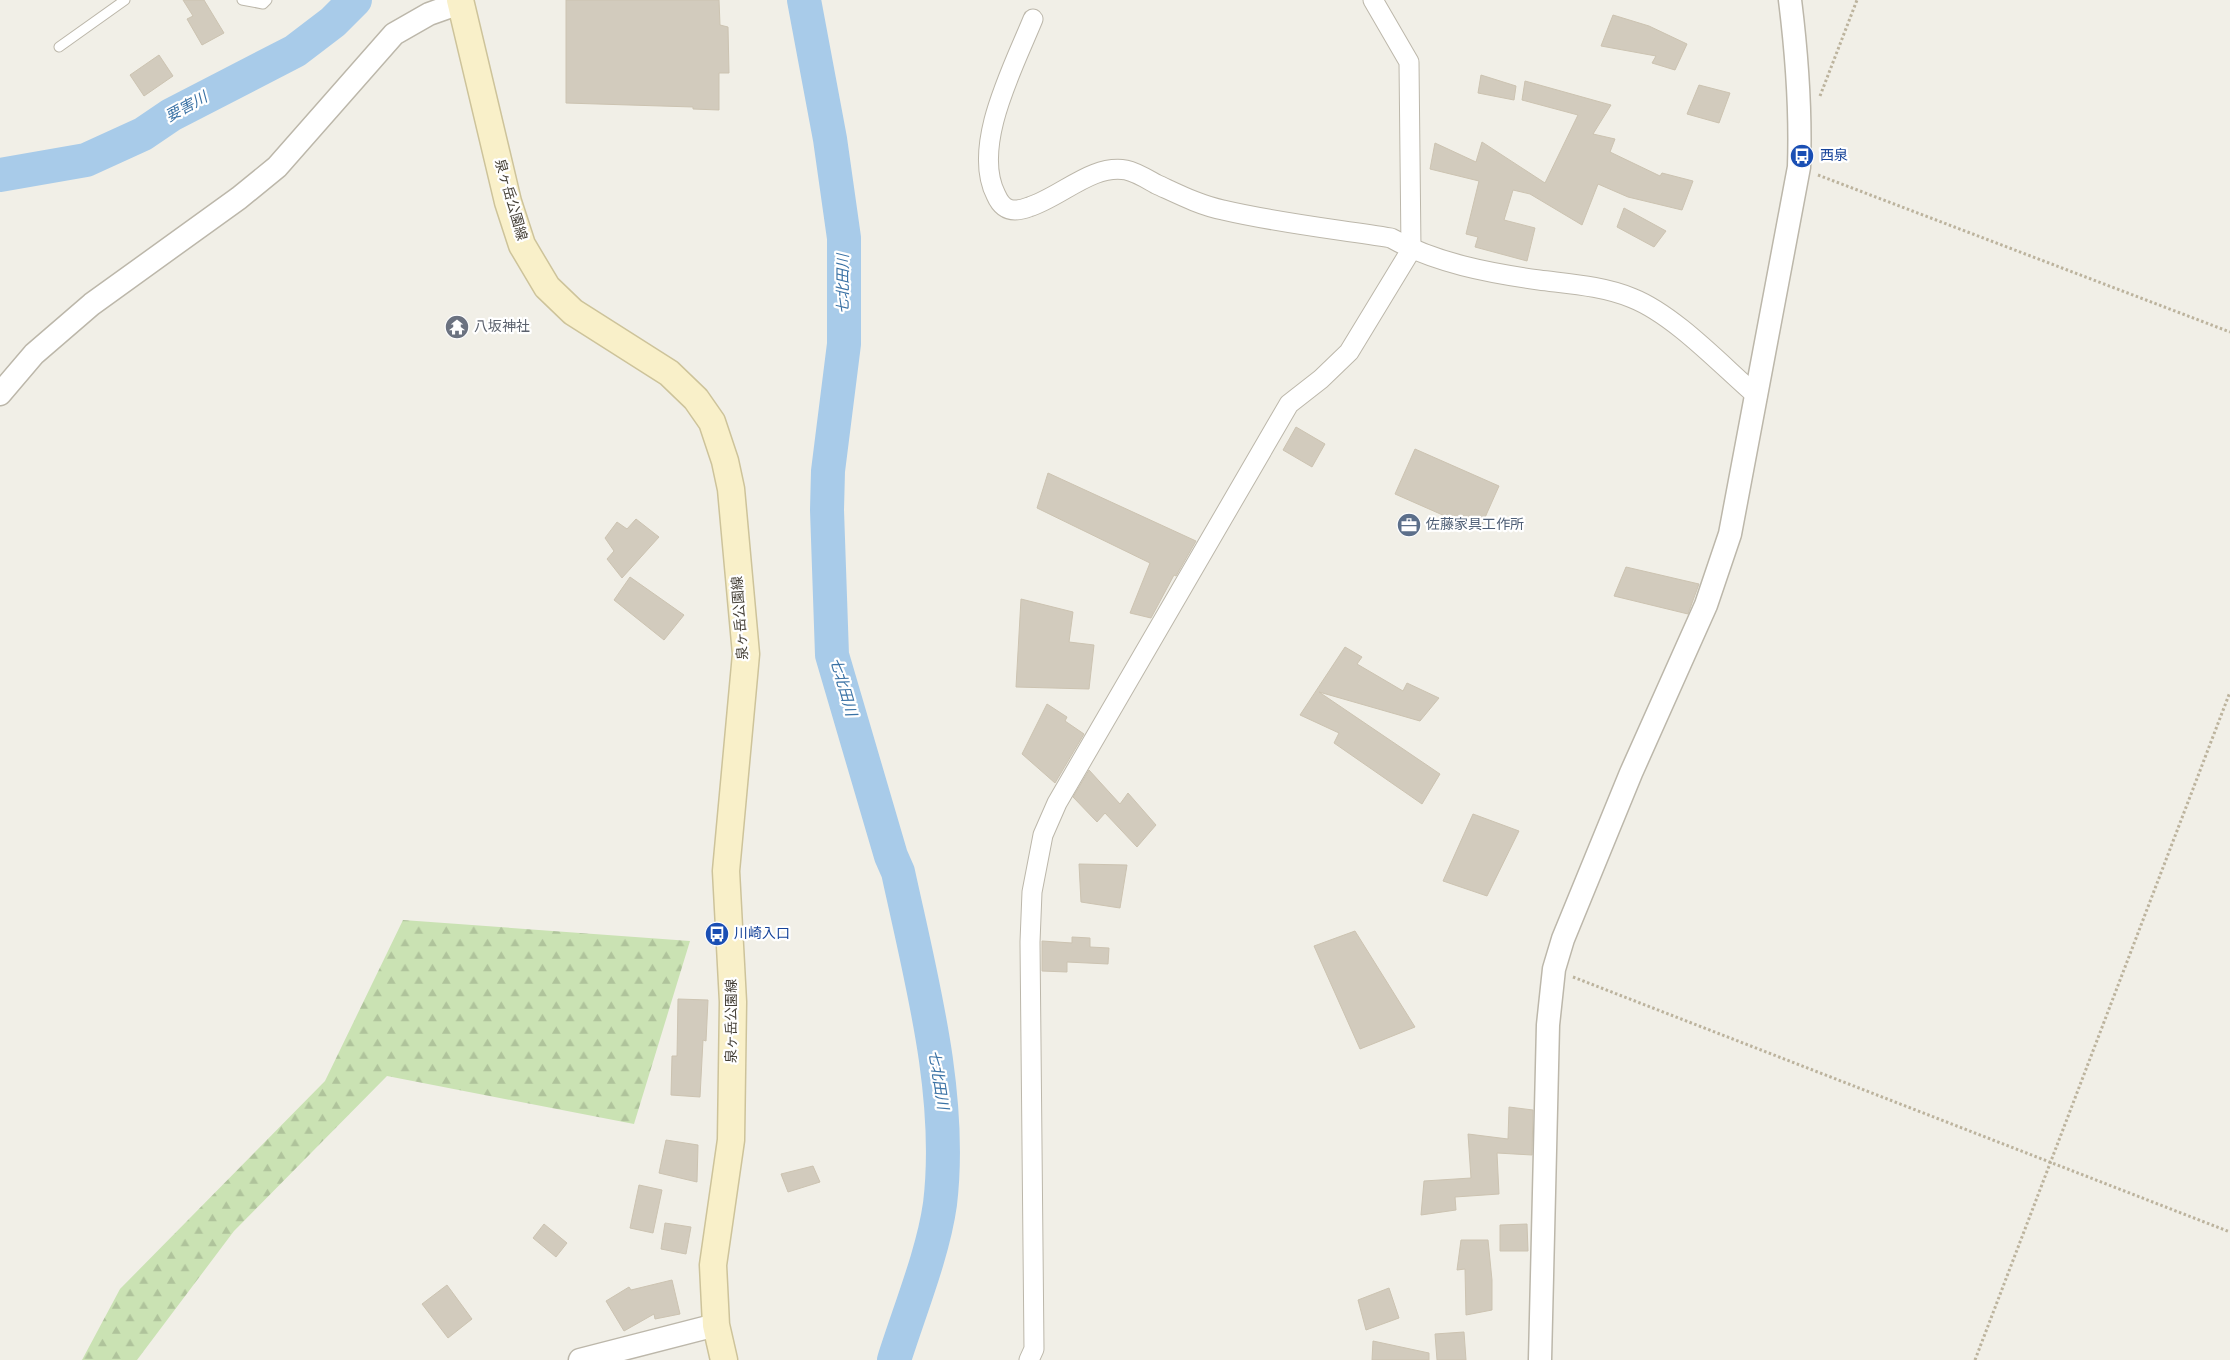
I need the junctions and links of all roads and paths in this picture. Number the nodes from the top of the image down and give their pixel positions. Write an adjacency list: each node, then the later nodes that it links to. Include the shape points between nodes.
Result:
1 (126, 0): 9 (lane)
2 (242, 0): 3 (lane, via 263,4)
3 (267, 0)
4 (1373, 0): 12 (street, via 1409,62)
5 (1790, 0): 10 (street)
6 (1857, 0): 10 (path, via 1819,98)
7 (460, 2): 14 (street, via 429,14 394,34 278,167 92,304 34,354); 20 (main road, 泉ヶ岳公園線, via 508,202 522,244 547,287 573,312 669,373 696,399 712,422 731,489 746,654 726,872 733,1002 731,1140 713,1265)
8 (1033, 20): 12 (street, via 1002,96 992,133 989,179 1004,208 1012,211 1031,207 1103,170 1120,169 1129,170 1190,200 1222,210 1391,238)
9 (59, 47)
10 (1801, 119): 11 (street)
11 (1799, 168): 13 (path); 15 (street)
12 (1411, 250): 15 (street, via 1456,263 1587,286 1632,298 1672,322); 23 (street, via 1349,352 1289,404 1057,803 1043,835 1032,892 1030,942 1034,1349)
13 (2230, 332)
14 (0, 394)
15 (1757, 396): 17 (street, via 1730,534 1706,605 1631,773 1563,938)
16 (2230, 692): 18 (path)
17 (1554, 969): 18 (path); 24 (street, via 1548,1025)
18 (2051, 1164): 19 (path); 25 (path)
19 (2230, 1232)
20 (716, 1325): 21 (street); 22 (main road, 泉ヶ岳公園線)
21 (580, 1360)
22 (724, 1360)
23 (1029, 1360)
24 (1540, 1360)
25 (1975, 1360)

